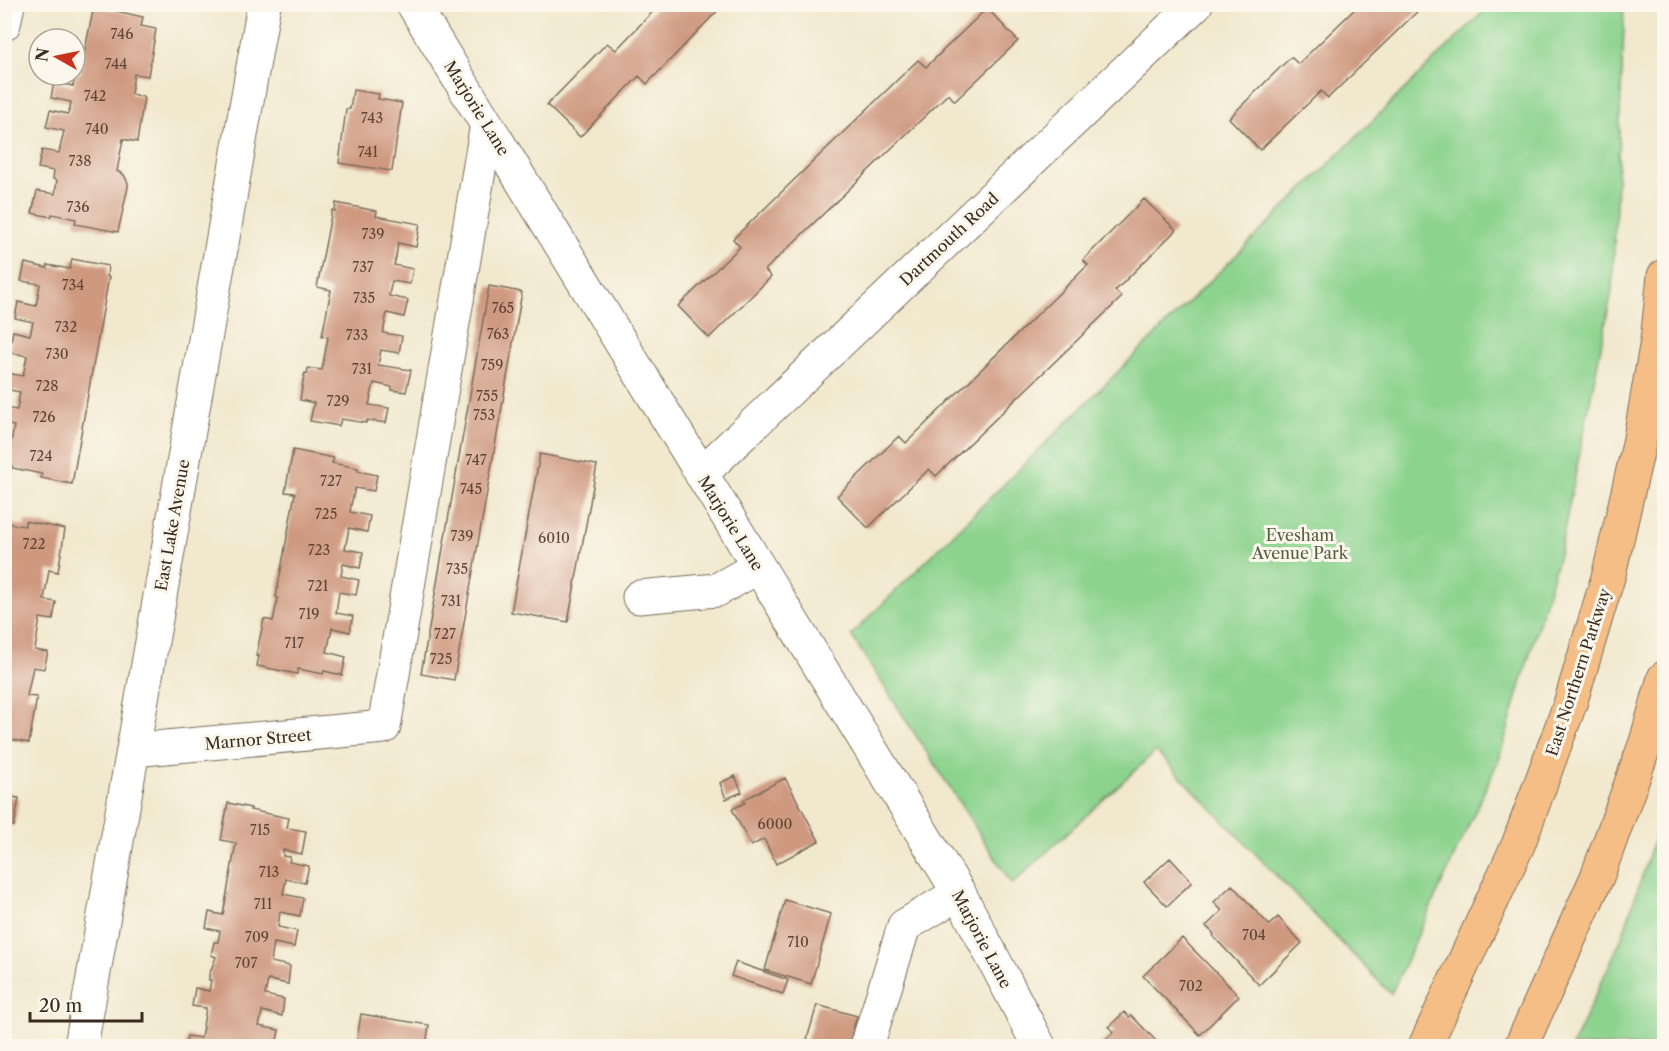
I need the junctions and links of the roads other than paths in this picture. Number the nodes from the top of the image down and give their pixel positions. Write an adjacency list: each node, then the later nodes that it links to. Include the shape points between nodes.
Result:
1 (8, 4): 5 (street)
2 (264, 4): 12 (street, East Lake Avenue)
3 (413, 4): 6 (street, Marjorie Lane)
4 (1196, 4): 8 (street, Dartmouth Road)
5 (4, 24)
6 (487, 124): 8 (street, Marjorie Lane); 12 (street, Marnor Street, via 384,727)
7 (1665, 276): 17 (main road, East Northern Parkway, via 1639,444 1609,574 1570,704 1518,845)
8 (701, 474): 9 (street, Marjorie Lane)
9 (758, 567): 10 (street, via 717,590); 13 (street, Marjorie Lane)
10 (639, 597)
11 (1665, 678): 18 (main road, via 1597,877)
12 (133, 750): 14 (street, East Lake Avenue)
13 (959, 893): 15 (street, via 904,926); 16 (street, Marjorie Lane)
14 (81, 1047)
15 (867, 1047)
16 (1039, 1047)
17 (1425, 1047)
18 (1521, 1047)

